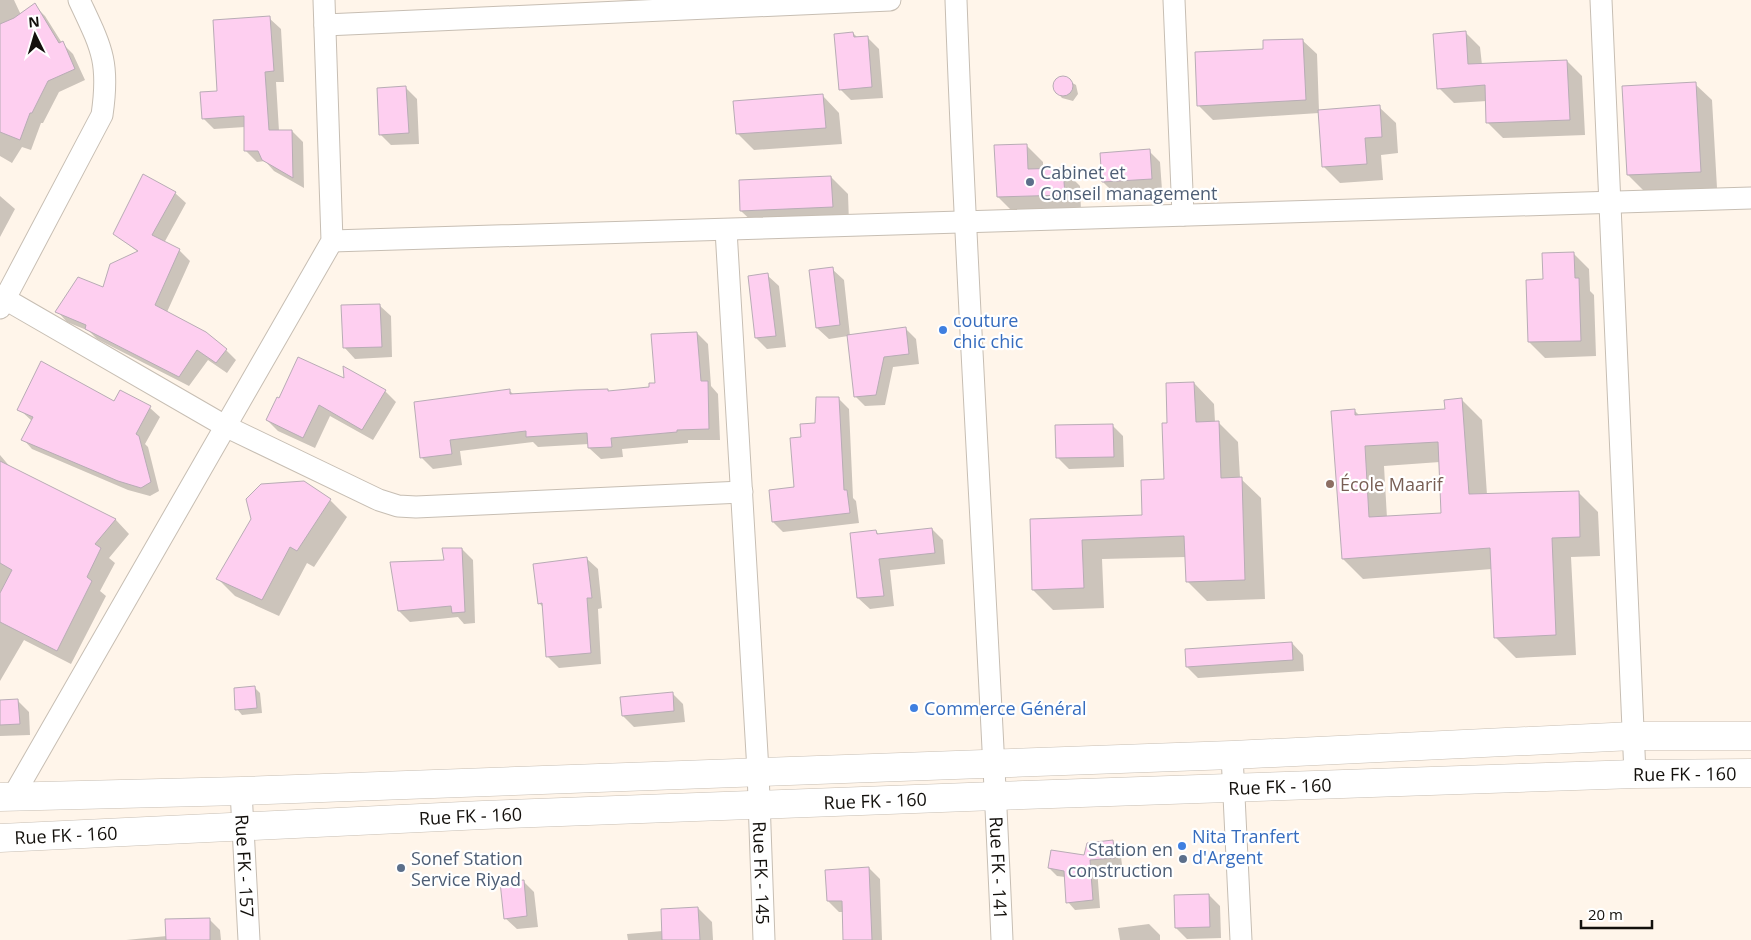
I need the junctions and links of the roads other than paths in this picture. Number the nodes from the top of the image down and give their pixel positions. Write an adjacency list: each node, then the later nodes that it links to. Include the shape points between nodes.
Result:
1 (78, 0): 14 (street, via 101,47 107,82 102,115)
2 (324, 0): 7 (street)
3 (890, 0): 7 (street)
4 (956, 0): 11 (street, Rue FK - 141)
5 (1174, 0): 10 (street)
6 (1601, 0): 9 (street)
7 (325, 26): 13 (street)
8 (1751, 198): 9 (street)
9 (1610, 202): 10 (street); 17 (street)
10 (1183, 215): 11 (street)
11 (964, 221): 12 (street); 20 (street, Rue FK - 141, via 994,748)
12 (726, 230): 13 (street); 16 (street, Rue FK - 145)
13 (332, 241): 15 (street)
14 (2, 301): 15 (street)
15 (224, 426): 16 (street, via 398,506); 27 (street)
16 (742, 492): 21 (street, Rue FK - 145)
17 (1633, 736): 18 (main road, Rue FK - 160); 19 (main road, Rue FK - 160); 23 (street)
18 (1751, 736)
19 (1232, 755): 20 (main road, Rue FK - 160); 24 (street)
20 (992, 762): 21 (main road, Rue FK - 160); 26 (street, Rue FK - 141)
21 (758, 771): 25 (main road, Rue FK - 160); 28 (street, Rue FK - 145)
22 (1751, 773): 23 (main road, Rue FK - 160)
23 (1635, 774): 24 (main road, Rue FK - 160)
24 (1234, 789): 26 (main road, Rue FK - 160); 34 (street)
25 (241, 791): 27 (main road, Rue FK - 160); 29 (street, Rue FK - 157)
26 (995, 796): 28 (main road, Rue FK - 160); 33 (street, Rue FK - 141)
27 (6, 798)
28 (758, 806): 29 (main road, Rue FK - 160); 32 (street, Rue FK - 145)
29 (243, 827): 30 (main road, Rue FK - 160); 31 (street, Rue FK - 157)
30 (0, 838)
31 (249, 940)
32 (764, 940)
33 (1002, 940)
34 (1241, 940)

